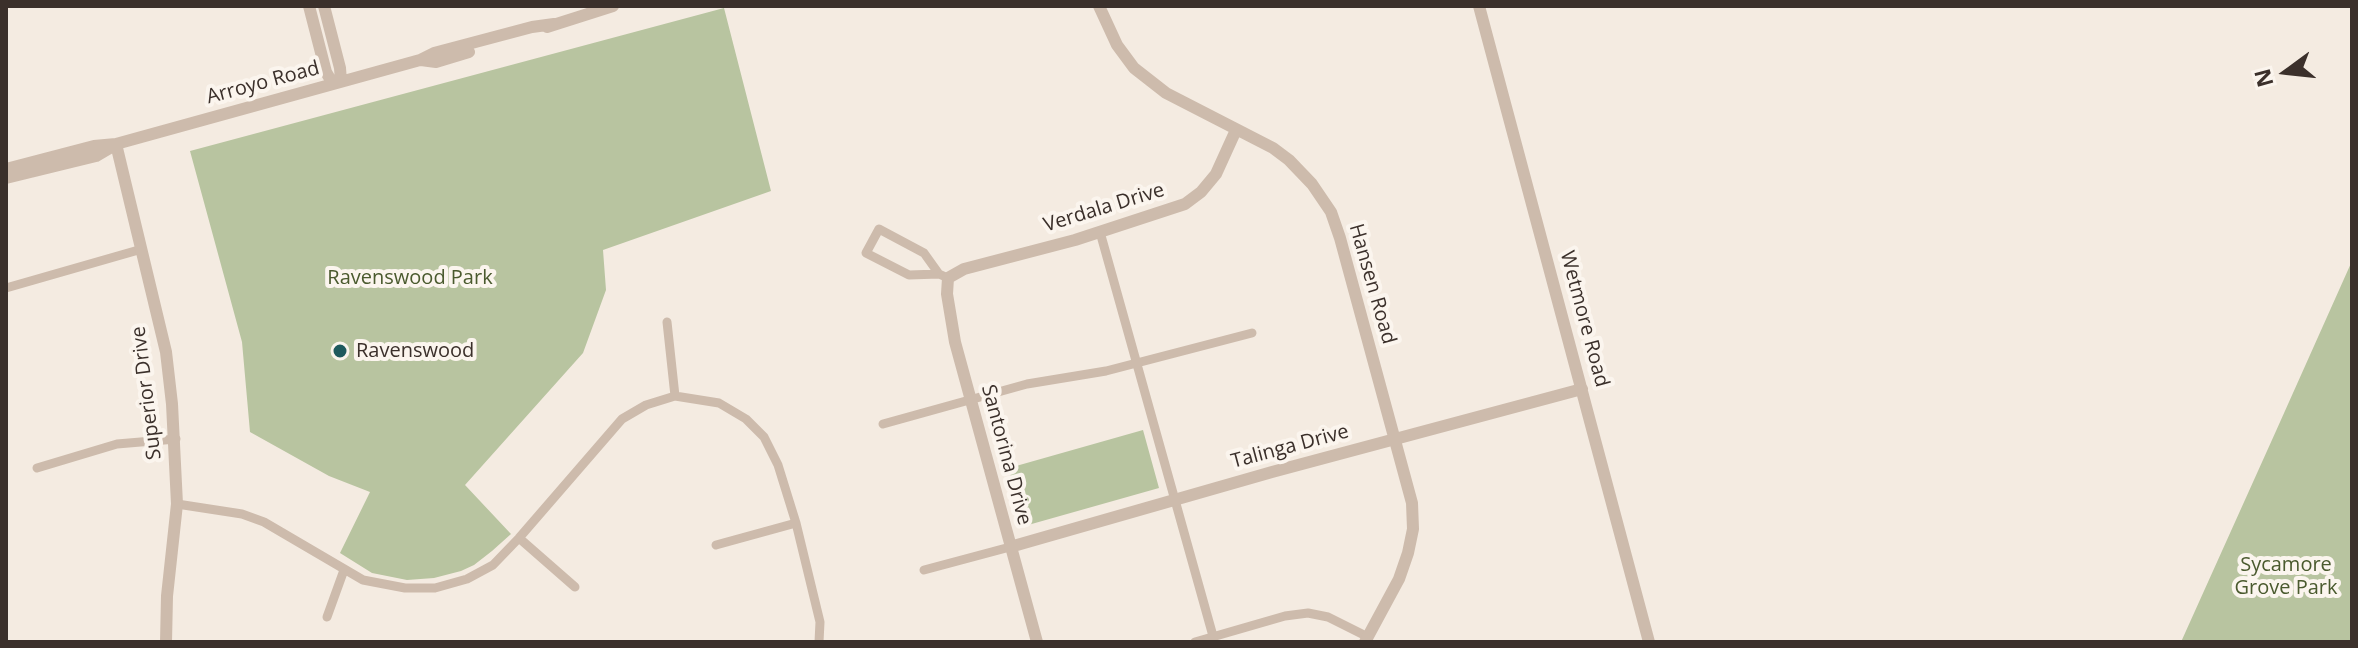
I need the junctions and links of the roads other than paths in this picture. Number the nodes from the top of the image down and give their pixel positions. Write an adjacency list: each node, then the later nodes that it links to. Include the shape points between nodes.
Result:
1 (309, 6): 8 (street, via 326,72)
2 (324, 6): 8 (street, via 340,68)
3 (613, 6): 8 (street, Arroyo Road)
4 (1099, 6): 7 (street, Hansen Road)
5 (1107, 6): 7 (street, Hansen Road)
6 (1479, 6): 20 (street, Wetmore Road)
7 (1110, 33): 9 (street, Hansen Road, via 1125,58 1154,86)
8 (337, 83): 10 (street, Arroyo Road)
9 (1236, 130): 13 (street, Verdala Drive, via 1216,174 1193,199); 25 (street, Hansen Road, via 1289,160 1331,212)
10 (116, 144): 11 (street, Arroyo Road); 12 (street, Arroyo Road, via 96,156); 14 (street, Superior Drive)
11 (6, 169)
12 (6, 178)
13 (1100, 232): 15 (street, Verdala Drive); 19 (street)
14 (142, 249): 16 (street); 24 (street, Superior Drive, via 166,352)
15 (944, 276): 15 (street, via 909,275 866,253 879,229 924,253); 22 (street, Santorina Drive)
16 (6, 288)
17 (667, 322): 21 (street)
18 (1252, 333): 19 (street)
19 (1136, 362): 22 (street); 27 (street)
20 (1582, 389): 25 (street, Talinga Drive); 43 (street, Wetmore Road)
21 (675, 396): 29 (street, via 719,403 764,437); 30 (street, via 622,419)
22 (970, 401): 23 (street); 32 (street, Santorina Drive)
23 (883, 424)
24 (176, 439): 26 (street, via 117,444); 28 (street, Superior Drive)
25 (1395, 440): 27 (street, Talinga Drive); 38 (street, Hansen Road, via 1412,503 1413,529 1399,579)
26 (37, 468)
27 (1174, 499): 32 (street, Talinga Drive); 37 (street)
28 (177, 504): 33 (street, via 264,522); 39 (street, Superior Drive)
29 (796, 523): 31 (street); 40 (street, via 820,622)
30 (519, 538): 33 (street, via 493,565 435,588 379,585); 35 (street)
31 (716, 545)
32 (1010, 547): 34 (street); 41 (street, Santorina Drive)
33 (344, 570): 36 (street)
34 (924, 570)
35 (575, 587)
36 (327, 617)
37 (1213, 636): 38 (street, via 1308,613 1328,617); 42 (street)
38 (1366, 639)
39 (166, 642)
40 (819, 642)
41 (1037, 642)
42 (1195, 642)
43 (1649, 642)

